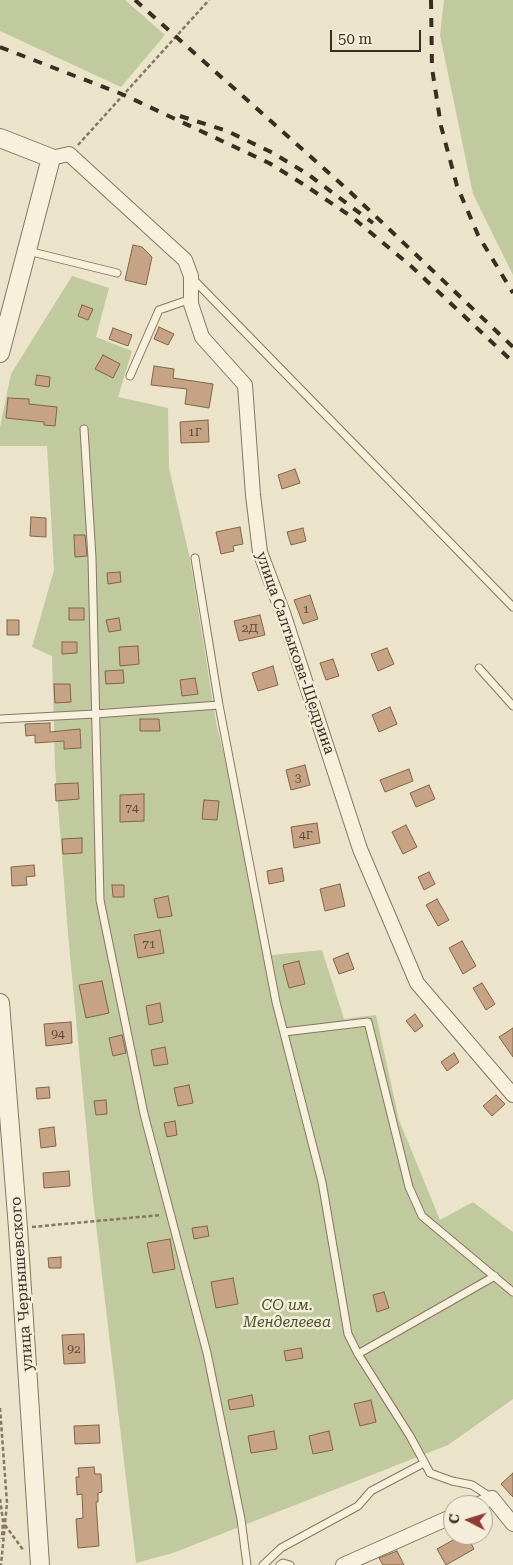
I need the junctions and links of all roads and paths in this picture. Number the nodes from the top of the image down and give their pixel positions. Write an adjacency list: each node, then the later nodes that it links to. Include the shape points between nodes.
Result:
1 (209, 0): 3 (path)
2 (0, 138): 4 (street)
3 (69, 154): 4 (street); 7 (street, улица Салтыкова-Щедрина, via 185,260)
4 (51, 158): 5 (street)
5 (26, 250): 6 (lane); 9 (street)
6 (117, 273)
7 (191, 276): 8 (street, улица Салтыкова-Щедрина); 13 (lane)
8 (191, 299): 10 (lane, via 160,310); 21 (street, улица Салтыкова-Щедрина, via 202,337 245,385 260,552 360,849 417,984)
9 (0, 352)
10 (130, 376)
11 (84, 429): 17 (lane, via 92,558)
12 (195, 558): 15 (lane)
13 (513, 607)
14 (479, 668): 16 (lane)
15 (219, 705): 17 (lane); 20 (lane)
16 (513, 706)
17 (94, 714): 18 (lane); 22 (lane, via 100,900 144,1114)
18 (0, 719)
19 (0, 1003): 23 (street, улица Чернышевского)
20 (284, 1032): 24 (lane, via 368,1022 409,1187 422,1216); 26 (lane, via 322,1182 348,1334)
21 (513, 1095)
22 (170, 1215): 23 (path); 39 (lane, via 206,1353 241,1519)
23 (18, 1228): 38 (street, улица Чернышевского)
24 (495, 1276): 25 (lane); 26 (lane)
25 (513, 1292)
26 (358, 1354): 28 (lane)
27 (0, 1408): 34 (path, via 7,1503)
28 (424, 1463): 29 (lane, via 430,1473 472,1485); 40 (lane, via 371,1492 358,1506 281,1548)
29 (487, 1495)
30 (0, 1499): 34 (path)
31 (493, 1499): 35 (street)
32 (0, 1517): 34 (path)
33 (443, 1520): 43 (street)
34 (4, 1523): 36 (path); 37 (path)
35 (513, 1524)
36 (25, 1552)
37 (1, 1565)
38 (40, 1565)
39 (247, 1565)
40 (263, 1565)
41 (280, 1565): 42 (lane)
42 (290, 1565)
43 (343, 1565)

